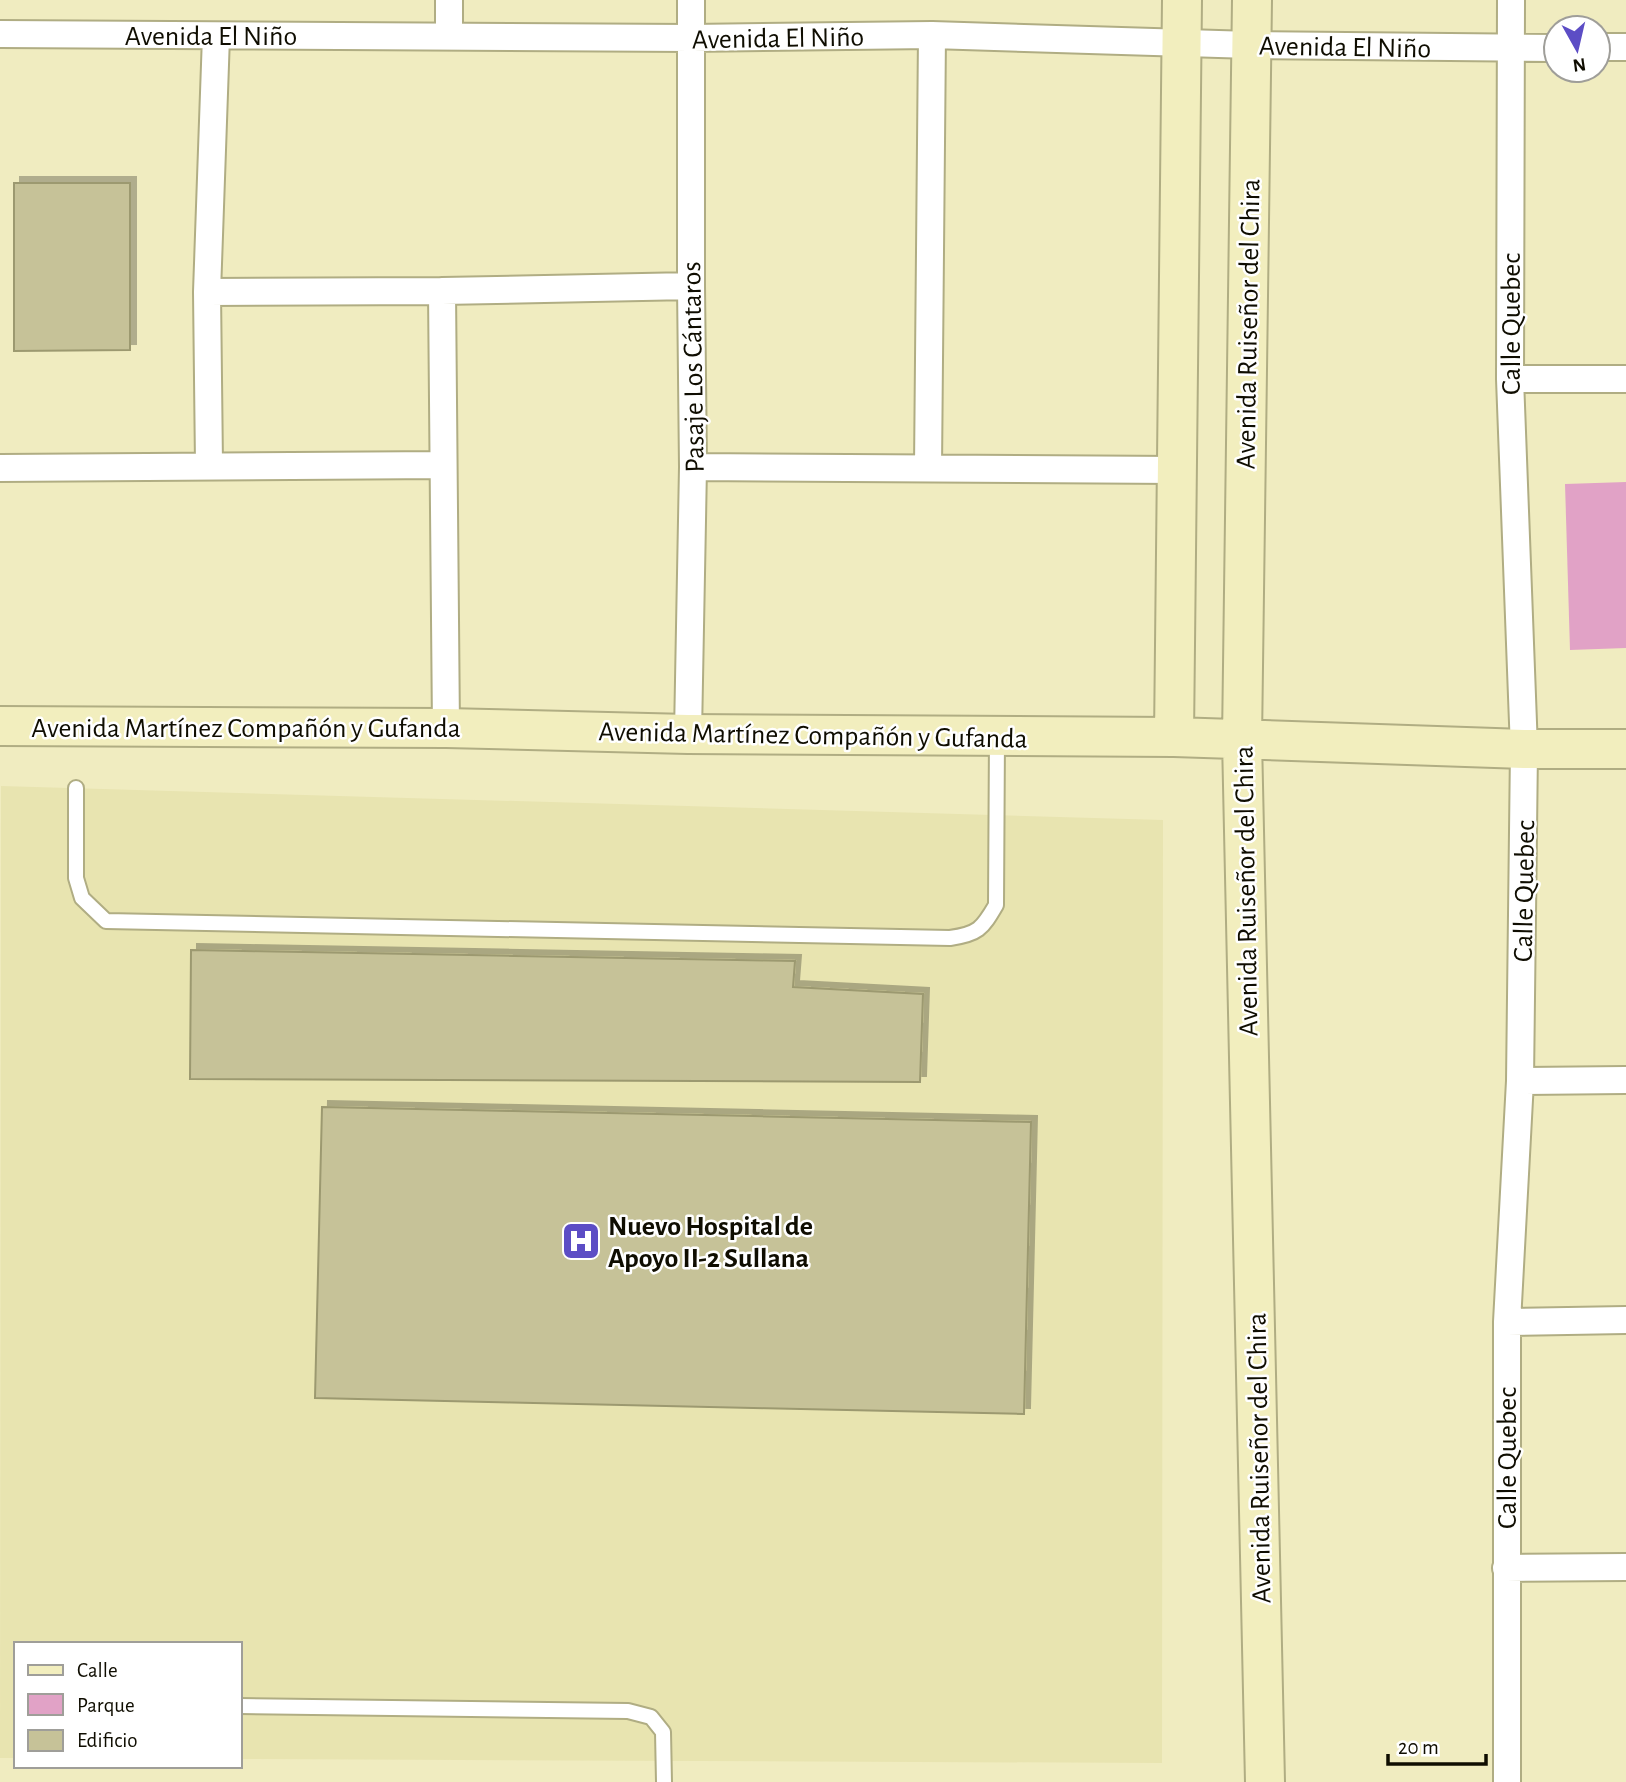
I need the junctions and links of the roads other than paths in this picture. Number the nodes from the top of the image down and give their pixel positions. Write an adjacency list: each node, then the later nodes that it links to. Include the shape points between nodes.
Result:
1 (449, 0): 7 (street)
2 (691, 0): 10 (street, Pasaje Los Cántaros)
3 (1182, 0): 11 (street)
4 (1252, 0): 12 (street, Avenida Ruiseñor del Chira)
5 (1511, 0): 14 (street, Calle Quebec)
6 (0, 34): 9 (street, Avenida El Niño)
7 (449, 35): 9 (street, Avenida El Niño); 10 (street, Avenida El Niño)
8 (932, 35): 10 (street, Avenida El Niño); 11 (street, Avenida El Niño); 24 (street)
9 (216, 36): 17 (street)
10 (691, 38): 15 (street, Pasaje Los Cántaros)
11 (1181, 43): 12 (street, Avenida El Niño); 25 (street)
12 (1251, 45): 14 (street, Avenida El Niño); 31 (street, Avenida Ruiseñor del Chira)
13 (1542, 48): 14 (street, Avenida El Niño)
14 (1510, 49): 18 (street, Calle Quebec)
15 (691, 286): 16 (street); 22 (street, Pasaje Los Cántaros)
16 (442, 291): 17 (street); 21 (street)
17 (207, 292): 20 (street)
18 (1510, 379): 19 (street); 32 (street, Calle Quebec)
19 (1626, 379)
20 (209, 465): 21 (street); 23 (street)
21 (443, 465): 27 (street)
22 (693, 467): 24 (street); 28 (street, Pasaje Los Cántaros)
23 (0, 468)
24 (928, 468): 25 (street)
25 (1178, 470): 30 (street)
26 (0, 726): 27 (street, Avenida Martínez Compañón y Gufanda)
27 (446, 728): 28 (street, Avenida Martínez Compañón y Gufanda)
28 (688, 734): 29 (street, Avenida Martínez Compañón y Gufanda)
29 (997, 736): 30 (street, Avenida Martínez Compañón y Gufanda); 34 (lane, via 996,905 984,926 970,935 950,938 106,921 82,898 76,878)
30 (1174, 737): 31 (street, Avenida Martínez Compañón y Gufanda)
31 (1242, 740): 32 (street, Avenida Martínez Compañón y Gufanda); 43 (street, Avenida Ruiseñor del Chira)
32 (1524, 749): 33 (street, Avenida Martínez Compañón y Gufanda); 36 (street, Calle Quebec)
33 (1626, 749)
34 (76, 788)
35 (1626, 1080): 36 (street)
36 (1520, 1081): 38 (street, Calle Quebec)
37 (1626, 1320): 38 (street)
38 (1507, 1322): 40 (street, Calle Quebec)
39 (1626, 1567): 40 (street)
40 (1506, 1568): 44 (street, Calle Quebec)
41 (242, 1706): 42 (lane, via 628,1711 651,1717 663,1732)
42 (664, 1782)
43 (1265, 1782)
44 (1507, 1782)

